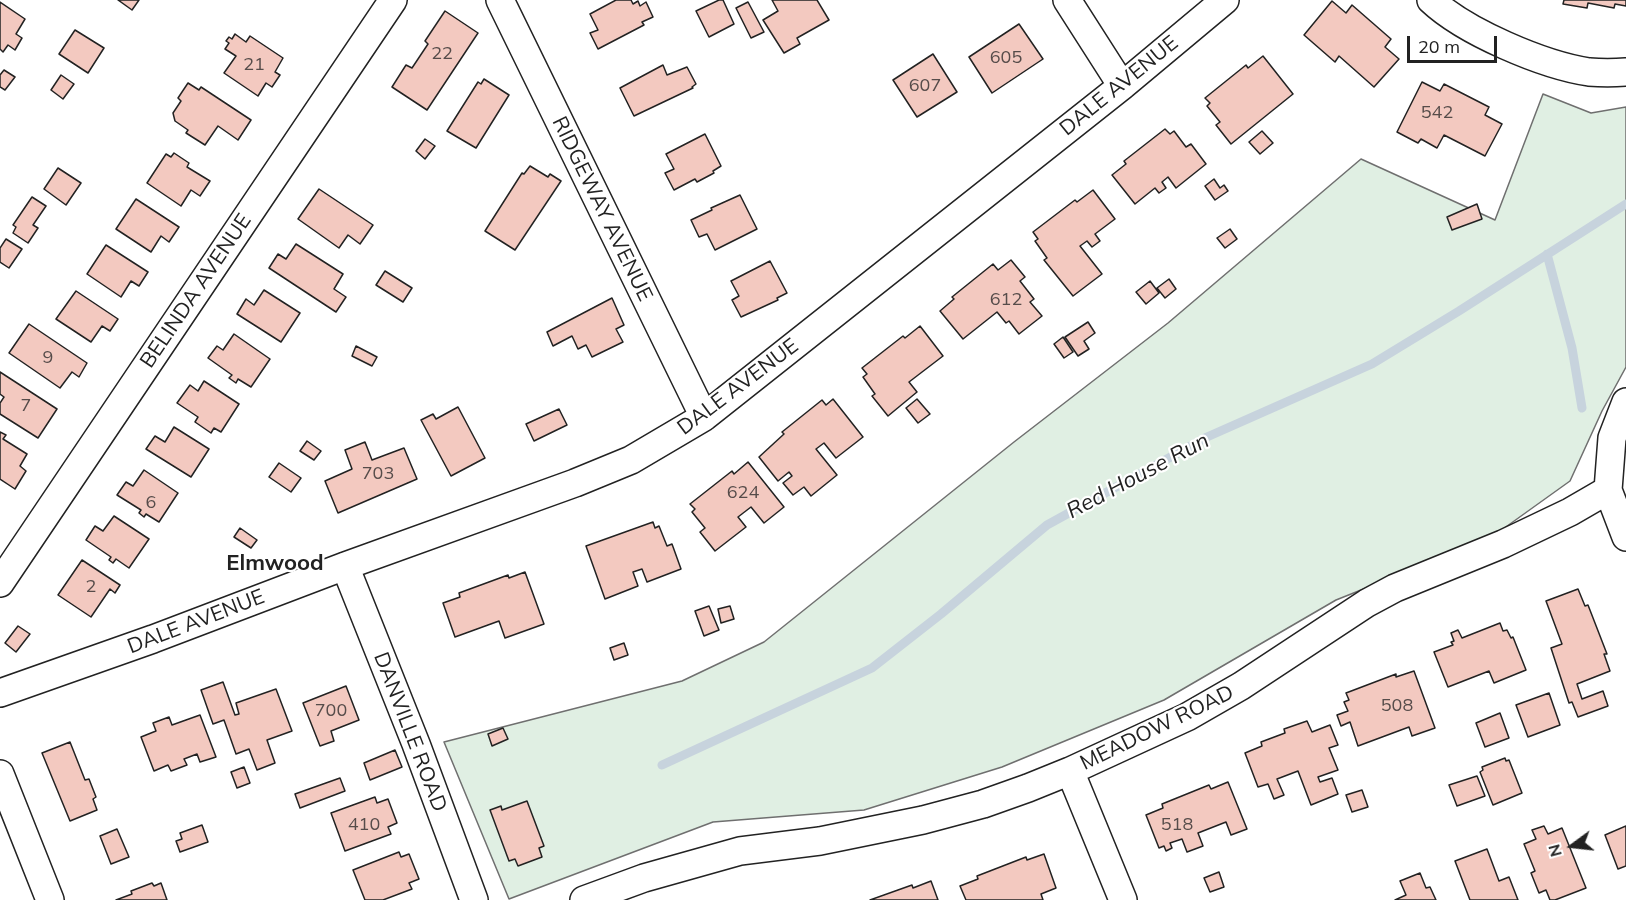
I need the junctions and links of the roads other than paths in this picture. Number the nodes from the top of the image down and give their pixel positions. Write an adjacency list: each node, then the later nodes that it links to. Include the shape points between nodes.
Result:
1 (393, 0): 13 (street, BELINDA AVENUE)
2 (500, 0): 9 (street, RIDGEWAY AVENUE)
3 (1066, 0): 7 (street)
4 (1225, 0): 7 (street, DALE AVENUE)
5 (1431, 0): 6 (street, via 1470,27 1531,55 1589,72)
6 (1626, 72)
7 (1122, 86): 9 (street, DALE AVENUE)
8 (1626, 402): 10 (street, via 1612,438)
9 (704, 417): 12 (street, DALE AVENUE, via 631,460)
10 (1608, 490): 11 (street); 15 (street, MEADOW ROAD, via 1503,544 1395,588 1241,686)
11 (1626, 537)
12 (345, 566): 14 (street, DALE AVENUE); 18 (street, DANVILLE ROAD)
13 (0, 583)
14 (0, 693)
15 (1070, 771): 19 (street, MEADOW ROAD, via 983,804 923,820 820,841 740,851 644,878); 20 (street)
16 (0, 774): 17 (street)
17 (50, 900)
18 (474, 900)
19 (584, 900)
20 (1123, 900)

